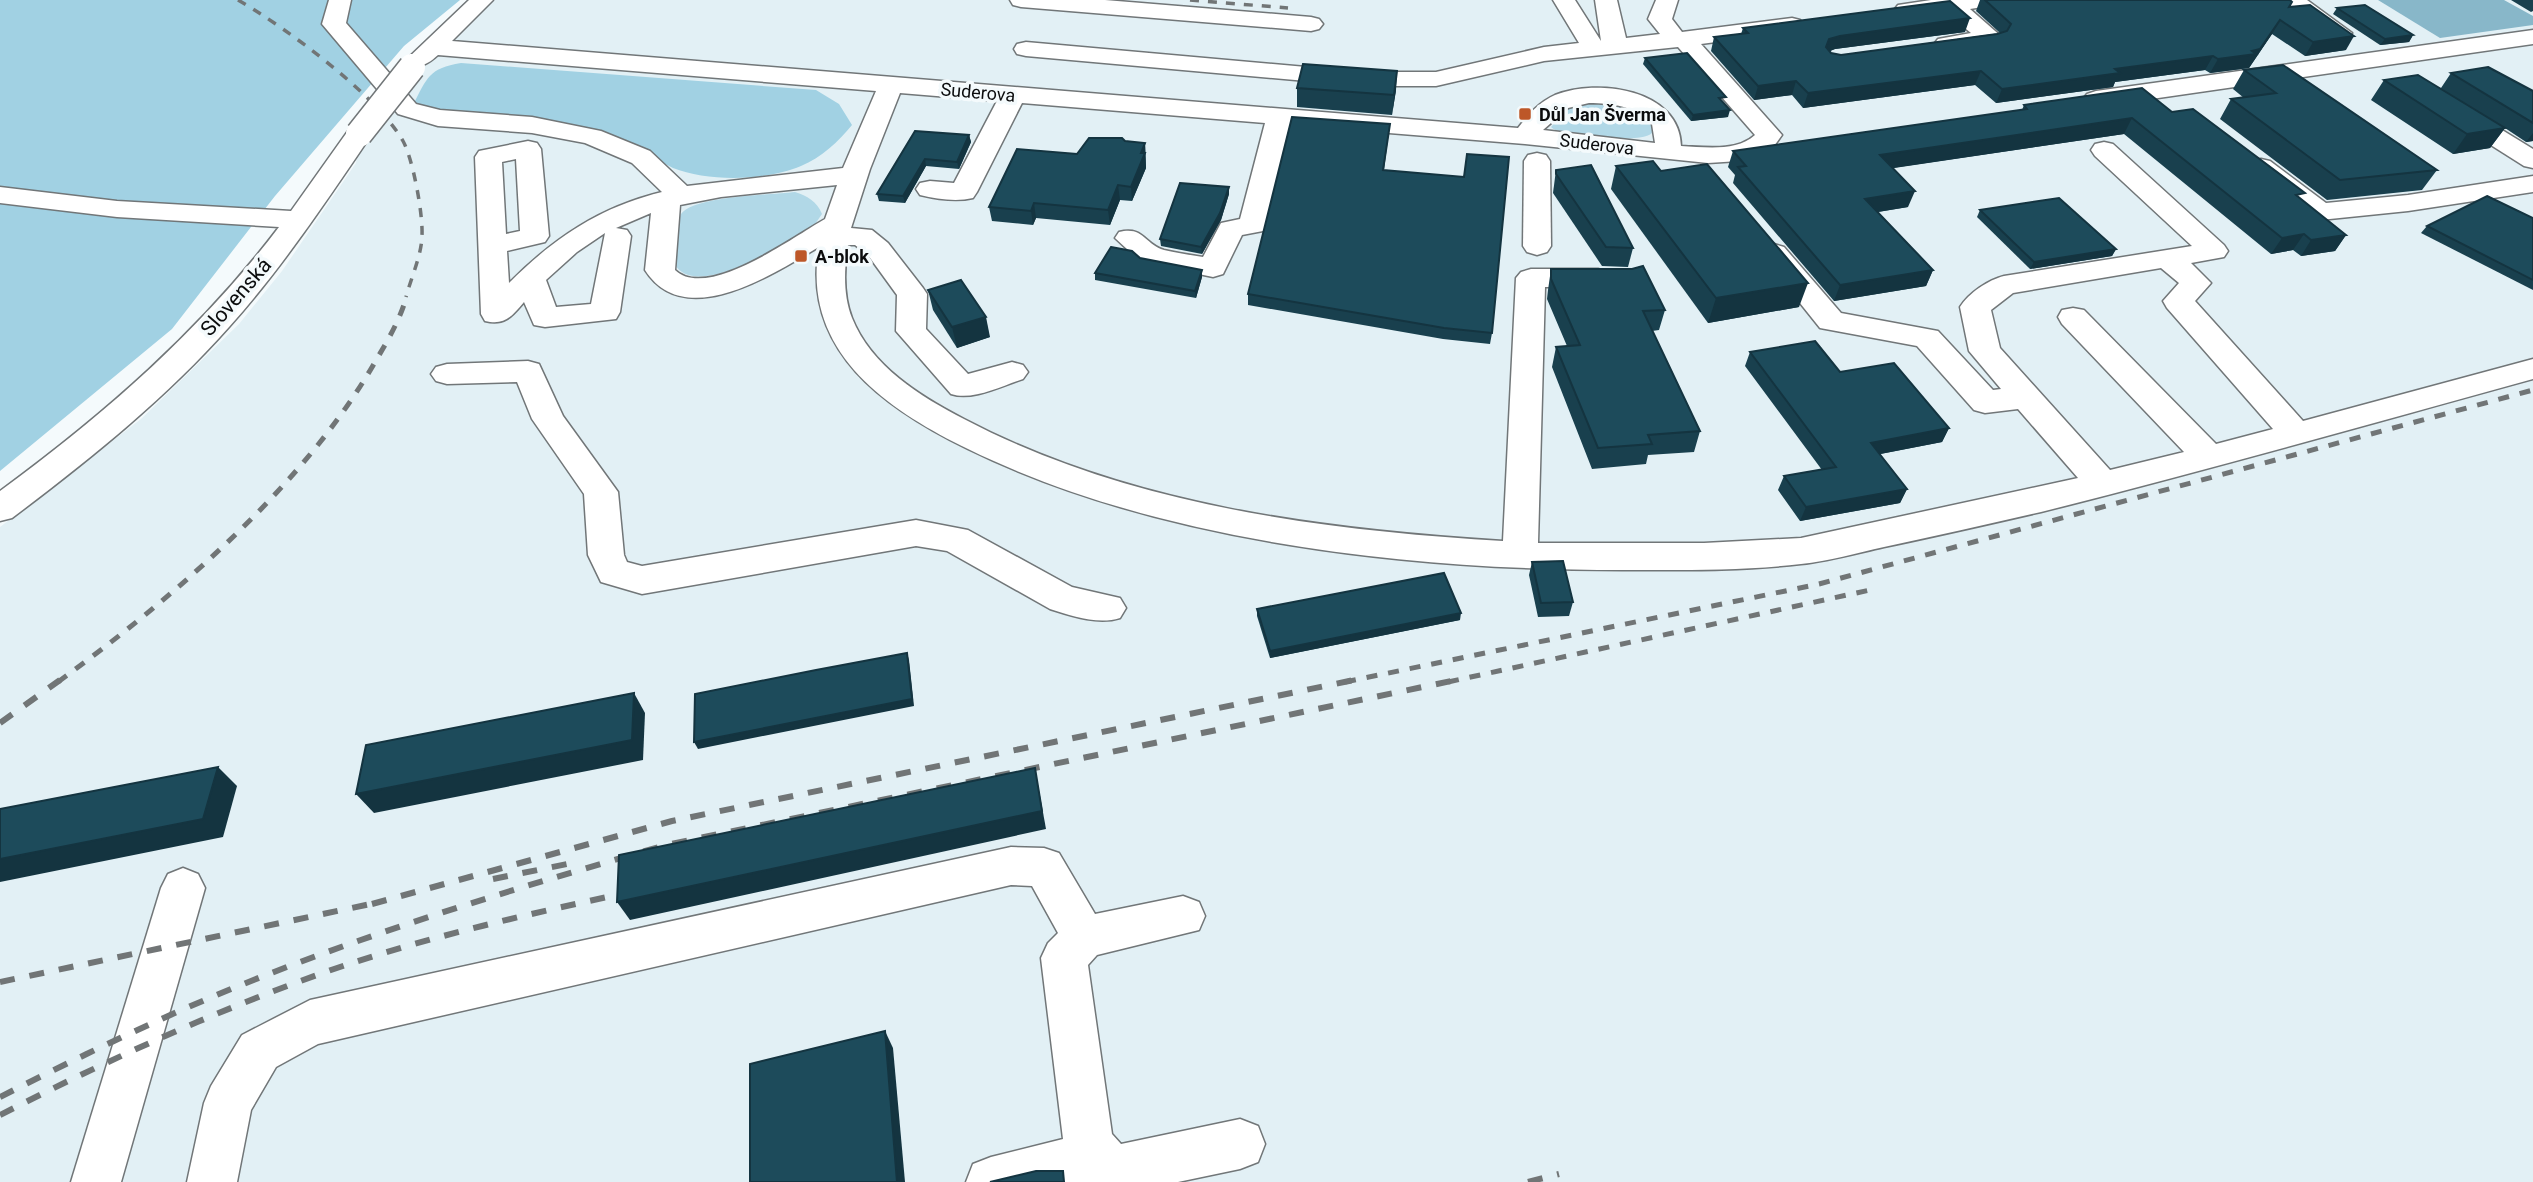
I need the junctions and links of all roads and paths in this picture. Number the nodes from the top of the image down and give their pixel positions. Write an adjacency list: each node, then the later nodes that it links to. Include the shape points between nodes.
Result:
1 (340, 0): 37 (street, via 334,24 407,109 438,118 532,125 592,137 641,157)
2 (482, 0): 15 (street, Slovenská)
3 (1021, 0): 12 (street)
4 (1564, 0): 16 (street)
5 (1606, 0): 16 (street)
6 (1667, 0): 14 (street, via 1660,19)
7 (1987, 0): 9 (street)
8 (2292, 0): 19 (street)
9 (1951, 5): 10 (street); 17 (street, via 1991,38)
10 (1884, 13)
11 (1817, 22): 14 (street)
12 (1311, 24)
13 (2533, 37): 19 (street)
14 (1680, 39): 16 (street); 31 (street, via 1769,135 1755,148 1712,166)
15 (431, 47): 21 (street, Suderova); 38 (street, Slovenská, bridge, via 359,134)
16 (1605, 47): 18 (street, via 1544,54 1436,79 1362,79)
17 (1926, 47)
18 (1026, 49)
19 (2378, 58): 20 (street); 22 (street)
20 (2409, 83)
21 (891, 85): 23 (street, Suderova); 33 (street)
22 (2160, 90): 25 (street); 26 (street)
23 (1013, 95): 27 (street, Suderova); 35 (street, via 963,192)
24 (2432, 97): 32 (street)
25 (2068, 103)
26 (2192, 114)
27 (1279, 116): 28 (street, Suderova, via 1423,128 1421,149); 42 (lane, via 1253,225 1231,229 1213,268 1151,256)
28 (1531, 148): 31 (street); 31 (street, Suderova, via 1539,118 1563,101 1608,96 1638,104 1660,117 1667,129); 44 (street)
29 (2104, 150): 45 (lane, via 2214,250)
30 (2245, 155): 34 (street, via 2320,212)
31 (1661, 159)
32 (2533, 160)
33 (855, 175): 37 (street); 40 (street)
34 (2533, 184)
35 (930, 189)
36 (0, 195): 38 (street, via 117,209)
37 (674, 199): 40 (lane, via 660,270 667,280 688,287 711,288 734,280); 47 (street, via 636,209 592,229)
38 (298, 220): 58 (street, Slovenská, via 239,296 163,376)
39 (1753, 229): 54 (street, via 1831,321 1927,338 1985,402)
40 (836, 230): 49 (street, via 862,236 878,249 912,294); 50 (street, via 830,288 836,316)
41 (617, 236): 47 (street, via 605,312 545,318)
42 (1129, 238)
43 (494, 245): 47 (street, via 496,314)
44 (1537, 246)
45 (2167, 258): 54 (lane, via 2004,285 1975,307 1985,351); 55 (street, via 2196,282 2178,301)
46 (1627, 278): 59 (street, via 1531,278)
47 (531, 279)
48 (2073, 317): 56 (street)
49 (911, 331): 50 (street); 52 (street, via 962,387)
50 (853, 348): 59 (street, via 871,371 911,404 1005,454 1083,484 1276,530 1425,551)
51 (2533, 369): 55 (street)
52 (1012, 372)
53 (447, 374): 60 (street, via 528,371 548,419 601,492 606,555 614,572 642,580 916,533 954,539 1063,599)
54 (2026, 397): 57 (lane)
55 (2295, 433): 56 (street)
56 (2209, 457): 57 (street)
57 (2103, 485): 59 (street, via 1804,550 1673,557)
58 (0, 509)
59 (1520, 557)
60 (1107, 608)
61 (183, 888): 66 (street)
62 (1183, 916): 63 (street)
63 (1084, 937): 65 (street, via 1064,958 1089,1145); 67 (street, via 1044,867 1011,866 310,1023 259,1051 229,1103)
64 (1240, 1144): 65 (street, via 1111,1171)
65 (1097, 1156): 68 (street)
66 (96, 1182)
67 (212, 1182)
68 (991, 1182)

